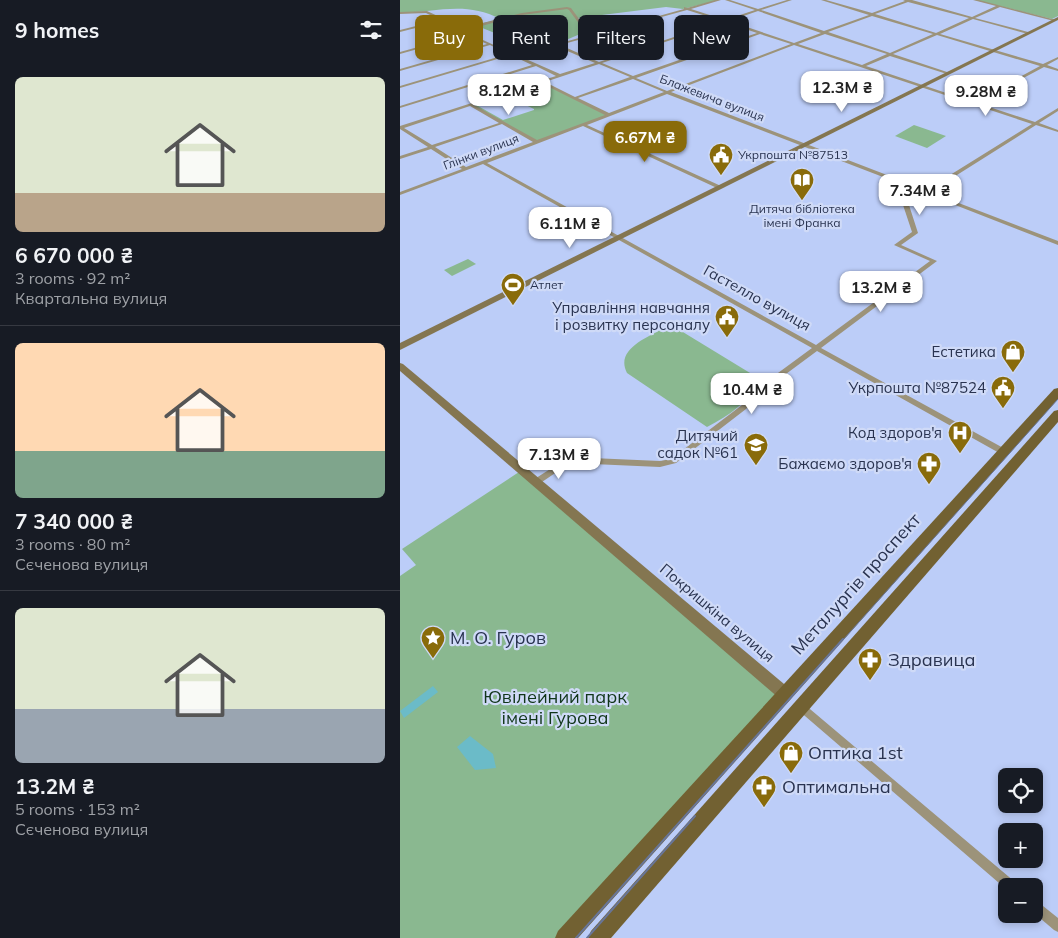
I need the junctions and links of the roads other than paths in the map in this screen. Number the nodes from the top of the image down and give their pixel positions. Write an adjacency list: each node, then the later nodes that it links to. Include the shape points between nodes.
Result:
1 (718, 0): 8 (street)
2 (727, 0): 9 (street)
3 (790, 0): 9 (street)
4 (823, 0): 15 (street)
5 (907, 0): 15 (street, Глінки вулиця); 16 (street)
6 (975, 0): 7 (street)
7 (1000, 6): 16 (street); 17 (street)
8 (685, 8): 12 (street); 13 (street)
9 (758, 11): 14 (street); 24 (street)
10 (400, 14): 11 (street, via 426,12)
11 (432, 15)
12 (661, 15)
13 (706, 15)
14 (746, 15)
15 (872, 15): 24 (street, Глінки вулиця); 26 (street)
16 (972, 18): 25 (street); 26 (street)
17 (1056, 19): 25 (street)
18 (578, 20): 19 (street, via 567,8)
19 (483, 23)
20 (415, 28): 22 (street)
21 (749, 30): 23 (street)
22 (400, 32)
23 (759, 33): 30 (street); 47 (street)
24 (825, 33): 30 (street, Глінки вулиця); 35 (street)
25 (1027, 33): 33 (street)
26 (937, 34): 33 (street); 35 (street)
27 (674, 39): 39 (street)
28 (483, 41): 29 (street)
29 (491, 44): 43 (street)
30 (794, 45): 42 (street); 51 (street, Глінки вулиця)
31 (415, 49): 34 (street)
32 (568, 50): 39 (street, Блажевича вулиця)
33 (992, 50): 41 (street); 45 (street)
34 (400, 53)
35 (890, 54): 42 (street); 45 (street)
36 (1058, 58): 41 (street)
37 (496, 60): 50 (street)
38 (525, 60): 40 (street)
39 (599, 63): 46 (street); 47 (street, Блажевича вулиця)
40 (536, 65): 46 (street); 55 (street)
41 (1043, 66): 44 (street); 53 (street)
42 (861, 67): 49 (street)
43 (400, 70)
44 (1058, 70)
45 (946, 73): 49 (street)
46 (560, 76): 48 (street)
47 (632, 77): 51 (street, Блажевича вулиця); 52 (street)
48 (542, 82): 52 (street); 54 (street)
49 (920, 86): 53 (street); 64 (street)
50 (400, 87)
51 (669, 93): 57 (street, Глінки вулиця); 64 (street, Блажевича вулиця)
52 (575, 98): 57 (street)
53 (974, 103): 59 (street)
54 (472, 106): 58 (street); 61 (street)
55 (400, 107)
56 (1058, 109): 59 (street)
57 (609, 115): 60 (street, Глінки вулиця)
58 (502, 123): 63 (street); 65 (street)
59 (1034, 123): 62 (street); 70 (street)
60 (584, 124): 63 (street, Глінки вулиця); 69 (street)
61 (400, 128): 65 (street)
62 (1058, 131)
63 (537, 142): 67 (street, Глінки вулиця)
64 (804, 144): 69 (street); 70 (street, Блажевича вулиця)
65 (432, 148): 66 (street); 68 (street)
66 (400, 158)
67 (482, 162): 68 (street, Глінки вулиця); 72 (street, Гастелло вулиця)
68 (466, 169): 71 (street, Глінки вулиця)
69 (719, 187): 72 (street)
70 (926, 192): 73 (street, Блажевича вулиця); 75 (street, via 906,205 915,233 898,245 934,261)
71 (400, 194)
72 (617, 238): 74 (street); 75 (street, Гастелло вулиця)
73 (1058, 243)
74 (400, 347)
75 (816, 348): 79 (street, Гастелло вулиця); 81 (street, via 673,461 660,464 569,460)
76 (400, 366): 81 (street, Покришкіна вулиця)
77 (1058, 392): 79 (main road, Металургів проспект)
78 (1058, 414): 80 (main road)
79 (1004, 452): 80 (main road, Гастелло вулиця); 82 (main road, Металургів проспект)
80 (1018, 460): 83 (main road)
81 (536, 482): 82 (street, Покришкіна вулиця)
82 (786, 694): 83 (main road, Покришкіна вулиця); 87 (main road, Металургів проспект)
83 (801, 707): 84 (street, Покришкіна вулиця); 88 (main road)
84 (1002, 878)
85 (1043, 914): 86 (street)
86 (1058, 926)
87 (565, 938)
88 (598, 938)

